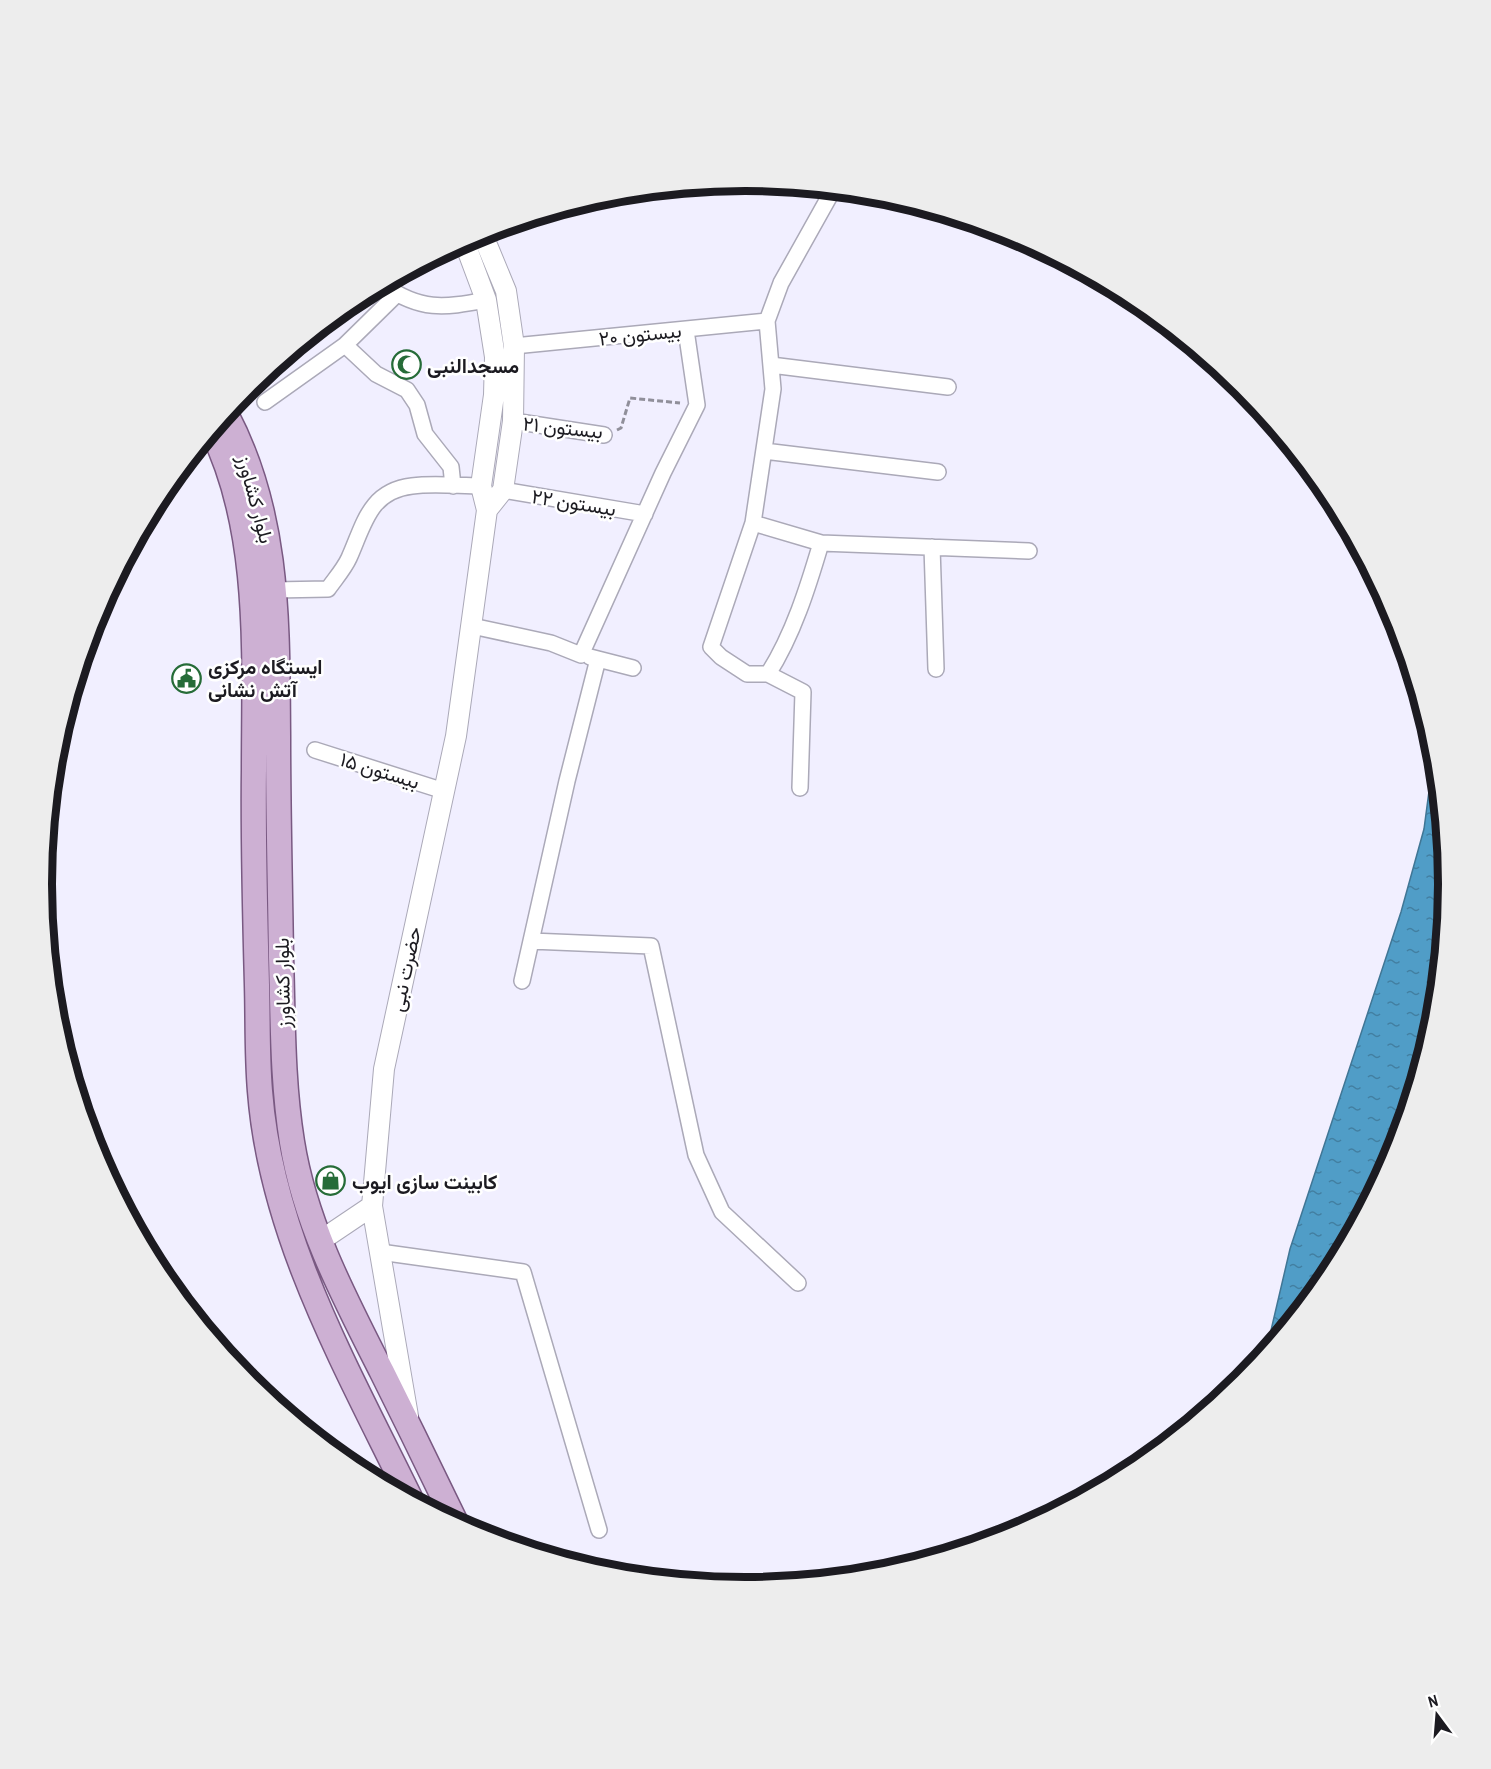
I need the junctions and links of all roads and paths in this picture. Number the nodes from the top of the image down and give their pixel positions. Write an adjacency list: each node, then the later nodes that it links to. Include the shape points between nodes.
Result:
1 (829, 196): 7 (street, via 782,283)
2 (486, 242): 10 (street, via 506,291)
3 (467, 250): 6 (street)
4 (390, 290): 5 (street)
5 (396, 294): 6 (street, via 412,302 447,307); 9 (street)
6 (486, 300): 22 (street, via 495,357 494,395)
7 (767, 321): 8 (street, بیستون ۲۰); 11 (street)
8 (686, 330): 10 (street, بیستون ۲۰); 14 (street)
9 (345, 345): 13 (street); 21 (street, via 376,374 407,390 417,405 425,435 451,467)
10 (514, 346): 15 (street)
11 (771, 365): 12 (street); 19 (street, via 773,389)
12 (948, 387)
13 (265, 402)
14 (698, 405): 17 (path, بیستون ۲۱, via 630,398 621,428); 25 (street)
15 (513, 421): 17 (street, بیستون ۲۱); 23 (street)
16 (230, 422): 30 (main road, بلوار کشاورز, via 261,507)
17 (604, 435)
18 (216, 438): 34 (main road, بلوار کشاورز, via 240,514 250,564)
19 (764, 450): 20 (street); 26 (street)
20 (938, 472)
21 (453, 486): 22 (street); 30 (street, via 414,485 385,494 371,508 348,560 328,589)
22 (481, 486): 24 (street)
23 (503, 490): 24 (street); 25 (street, بیستون ۲۲)
24 (487, 510): 31 (street, حضرت نبی)
25 (645, 514): 32 (street)
26 (753, 523): 27 (street); 38 (street, via 711,647 747,674)
27 (821, 543): 28 (street); 38 (street, via 804,594)
28 (932, 547): 29 (street); 37 (street)
29 (1029, 551)
30 (274, 590): 35 (main road, بلوار کشاورز)
31 (472, 626): 32 (street, via 551,643); 41 (street, حضرت نبی)
32 (581, 655): 33 (street)
33 (598, 659): 36 (street); 42 (street)
34 (254, 666): 35 (main road); 49 (main road, بلوار کشاورز, via 253,822 260,1092 269,1161 286,1225 317,1303)
35 (278, 666): 45 (main road, بلوار کشاورز, via 283,1070 292,1142 304,1197)
36 (633, 668)
37 (936, 669)
38 (768, 674): 40 (street, via 803,692)
39 (315, 750): 41 (street, بیستون ۱۵)
40 (800, 788)
41 (444, 791): 44 (street, حضرت نبی, via 384,1070)
42 (531, 941): 43 (street); 47 (street, via 651,945 696,1155 722,1212)
43 (522, 981)
44 (372, 1206): 45 (street); 46 (street, حضرت نبی)
45 (320, 1241): 48 (main road, بلوار کشاورز, via 352,1314)
46 (380, 1252): 48 (street, حضرت نبی); 51 (street, via 523,1272)
47 (798, 1283)
48 (411, 1429): 50 (main road, بلوار کشاورز)
49 (405, 1488)
50 (450, 1511)
51 (599, 1530)

